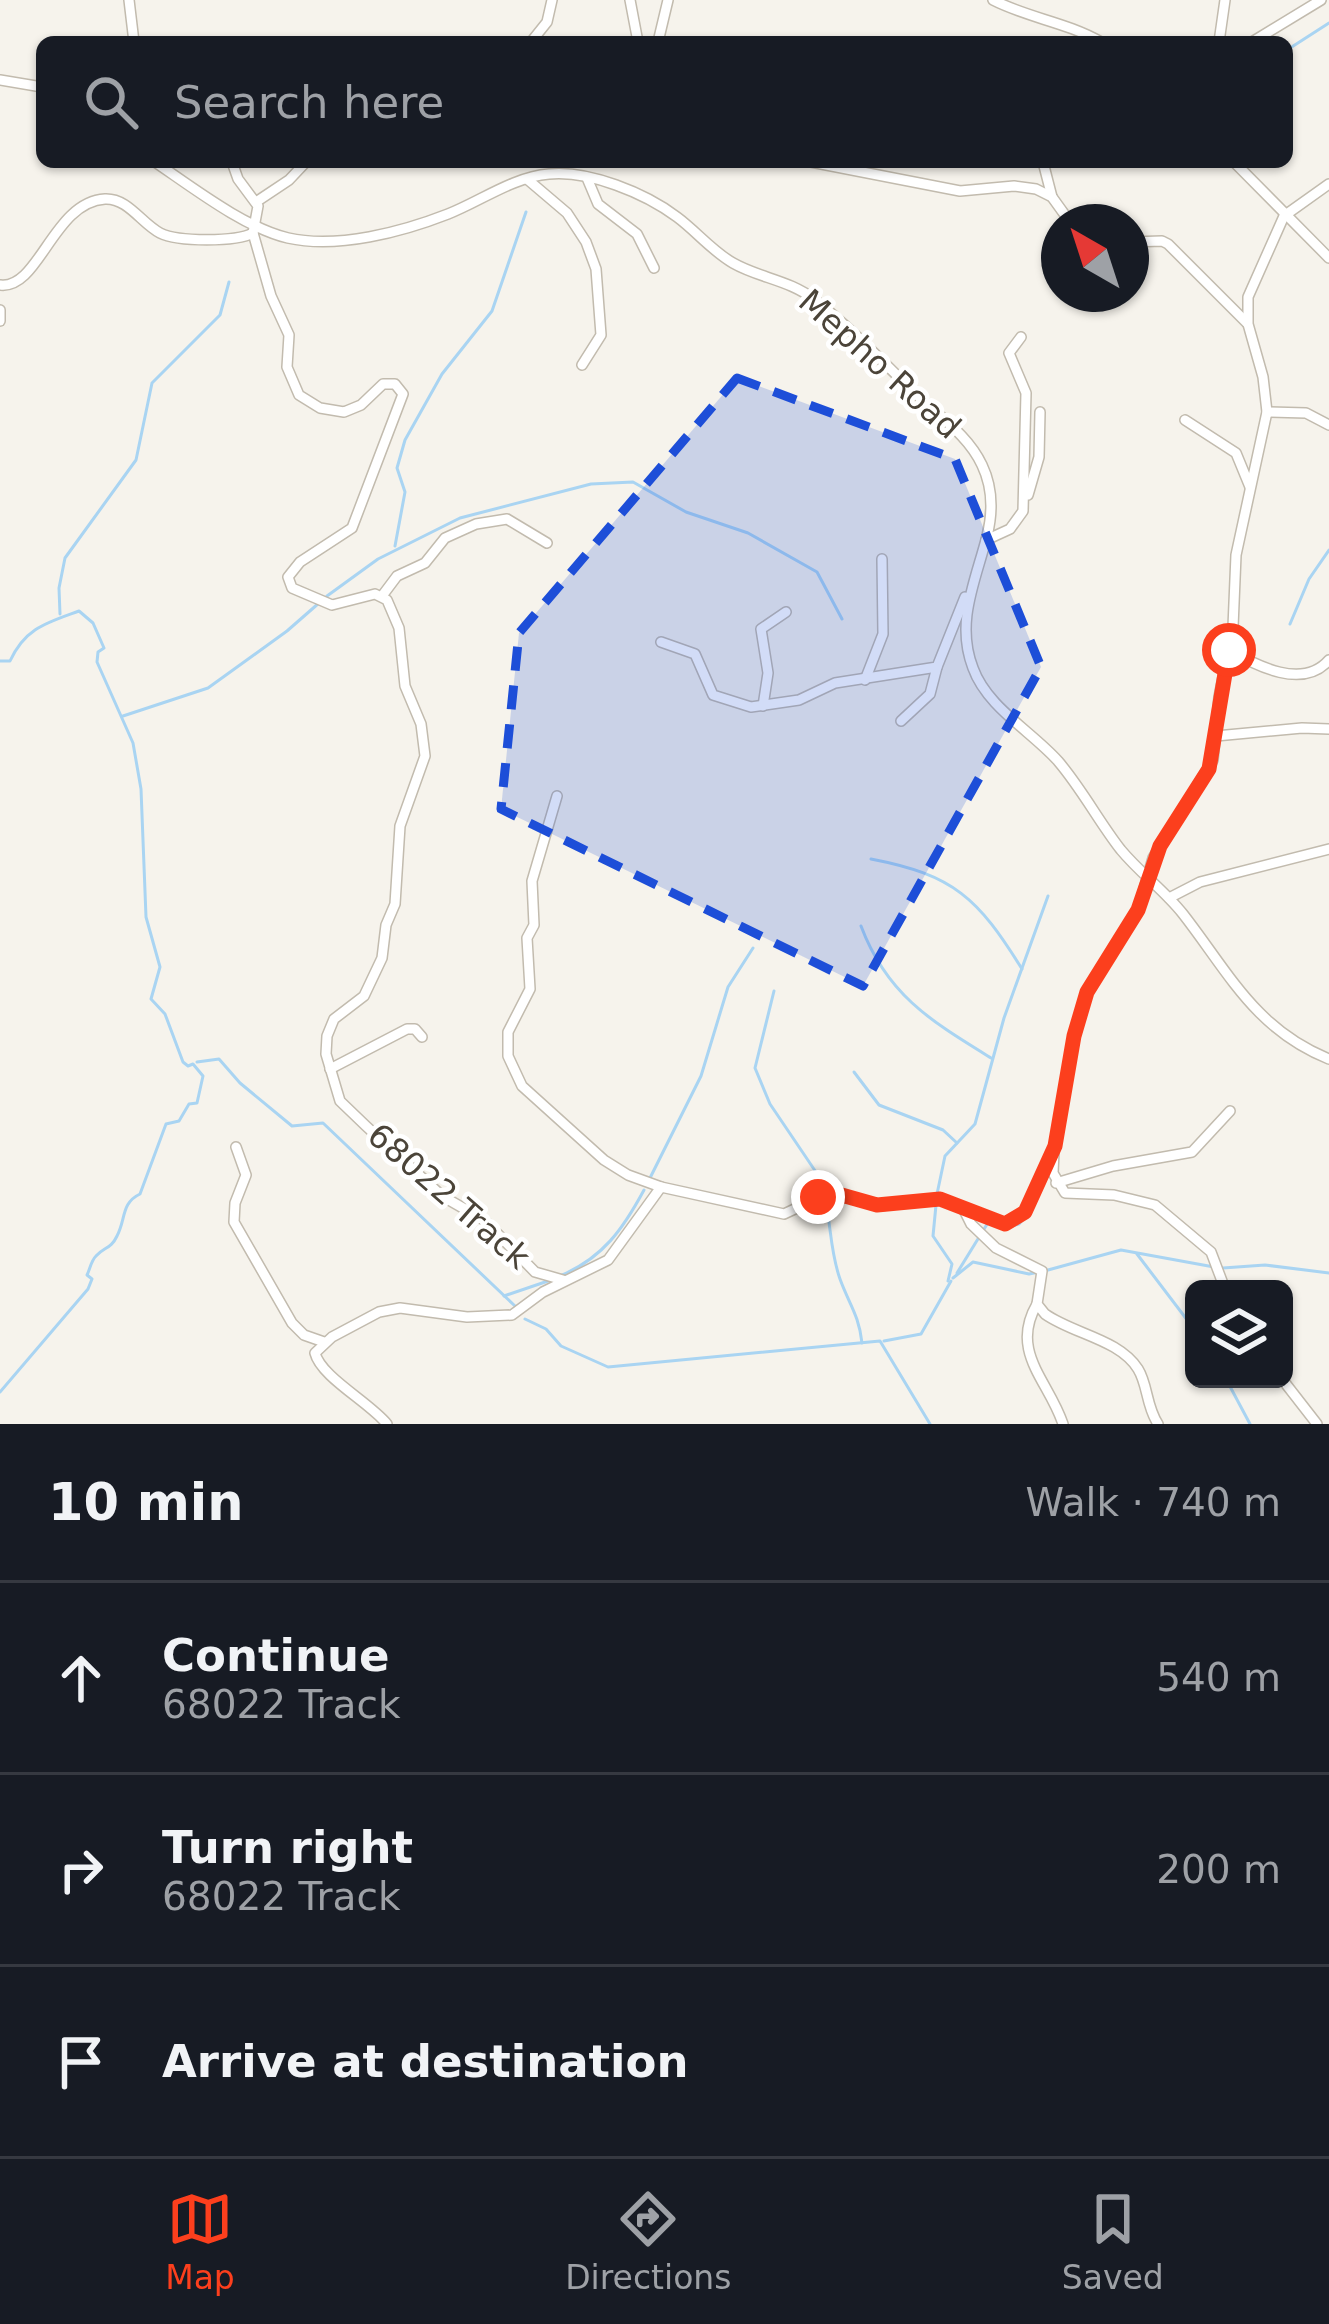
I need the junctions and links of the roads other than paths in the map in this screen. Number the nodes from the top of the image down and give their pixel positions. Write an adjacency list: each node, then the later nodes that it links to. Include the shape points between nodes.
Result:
1 (552, 0): 9 (street)
2 (630, 0): 10 (street)
3 (668, 0): 11 (street)
4 (993, 0): 12 (street)
5 (1226, 0): 13 (street)
6 (1321, 0): 14 (street)
7 (132, 2): 8 (street)
8 (134, 36)
9 (536, 36)
10 (637, 36)
11 (659, 36)
12 (1090, 36)
13 (1220, 36)
14 (1262, 36)
15 (0, 80): 16 (street)
16 (36, 86)
17 (164, 168): 32 (street, Mepho Road)
18 (235, 168): 29 (street)
19 (301, 168): 29 (street)
20 (578, 168): 24 (street)
21 (842, 168): 28 (street, via 960,191 1014,186)
22 (1045, 168): 28 (street)
23 (1240, 168): 31 (street)
24 (572, 174): 25 (street, Mepho Road); 26 (street, Mepho Road)
25 (587, 178): 35 (street, via 598,204 637,235); 48 (street, Mepho Road, via 650,201 727,260 800,290 883,358 981,464 991,499)
26 (526, 179): 32 (street, Mepho Road, via 376,234 302,240); 41 (street, via 568,213 596,269 601,334)
27 (1329, 184): 31 (street)
28 (1052, 197): 30 (street)
29 (256, 202): 32 (street)
30 (1057, 204)
31 (1284, 216): 34 (street); 39 (street, via 1250,287)
32 (255, 230): 36 (street, via 242,238 168,236 103,199 67,218 21,279); 52 (street, via 299,394 344,412 383,384 402,390 350,532 288,577 292,588 320,602)
33 (1149, 241): 39 (street, via 1182,255)
34 (1329, 258)
35 (654, 268)
36 (0, 285)
37 (0, 310): 38 (street)
38 (0, 321)
39 (1247, 324): 43 (street)
40 (1022, 337): 47 (street, via 1009,353 1026,393)
41 (582, 365)
42 (1040, 412): 47 (street, via 1039,458)
43 (1267, 412): 45 (street, via 1306,412); 46 (street)
44 (1185, 420): 46 (street, via 1236,453)
45 (1329, 425)
46 (1250, 487): 55 (street)
47 (1023, 512): 48 (street)
48 (986, 540): 51 (street, Mepho Road)
49 (547, 543): 52 (street, via 507,519 476,524 445,538)
50 (882, 559): 58 (street, via 883,634)
51 (970, 588): 57 (street); 65 (street, Mepho Road, via 967,635 976,677 1057,761)
52 (382, 596): 69 (street, via 399,628 405,686 424,737 420,774 400,826 382,958 364,997 330,1027)
53 (786, 612): 59 (street, via 761,628)
54 (661, 642): 59 (street, via 695,654 719,698)
55 (1229, 650): 56 (street, via 1280,672 1319,669); 62 (street)
56 (1329, 660)
57 (938, 667): 58 (street); 60 (street, via 929,694)
58 (866, 680): 59 (street)
59 (763, 706)
60 (901, 721)
61 (1329, 729): 62 (street)
62 (1216, 736): 65 (street, via 1209,769)
63 (557, 796): 74 (street, via 532,881 530,989 506,1044 531,1095 618,1170)
64 (1329, 849): 66 (street, via 1220,876)
65 (1147, 881): 66 (street, Mepho Road); 71 (street, via 1080,1011)
66 (1169, 898): 68 (street, Mepho Road, via 1244,1000)
67 (422, 1037): 69 (street, via 407,1029)
68 (1329, 1059)
69 (330, 1069): 77 (street, 68022 Track, via 340,1101 442,1196 484,1220 536,1271)
70 (1230, 1111): 73 (street, via 1192,1152)
71 (1055, 1146): 73 (street); 75 (street, via 1019,1219 1005,1224)
72 (236, 1147): 79 (street, via 246,1175 233,1214 238,1230 297,1329)
73 (1056, 1183): 76 (street, via 1072,1196 1155,1205 1211,1252)
74 (661, 1187): 75 (street, via 784,1214 831,1192 877,1205 928,1198); 77 (street, 68022 Track, via 616,1253)
75 (961, 1207): 78 (street, via 996,1248 1042,1271)
76 (1222, 1280)
77 (568, 1281): 79 (street, via 506,1317 400,1309)
78 (1036, 1304): 82 (street, via 1028,1323 1032,1366); 83 (street, via 1127,1356)
79 (324, 1342): 81 (street, via 318,1365)
80 (1289, 1388): 84 (street)
81 (387, 1424)
82 (1063, 1424)
83 (1158, 1424)
84 (1317, 1424)

